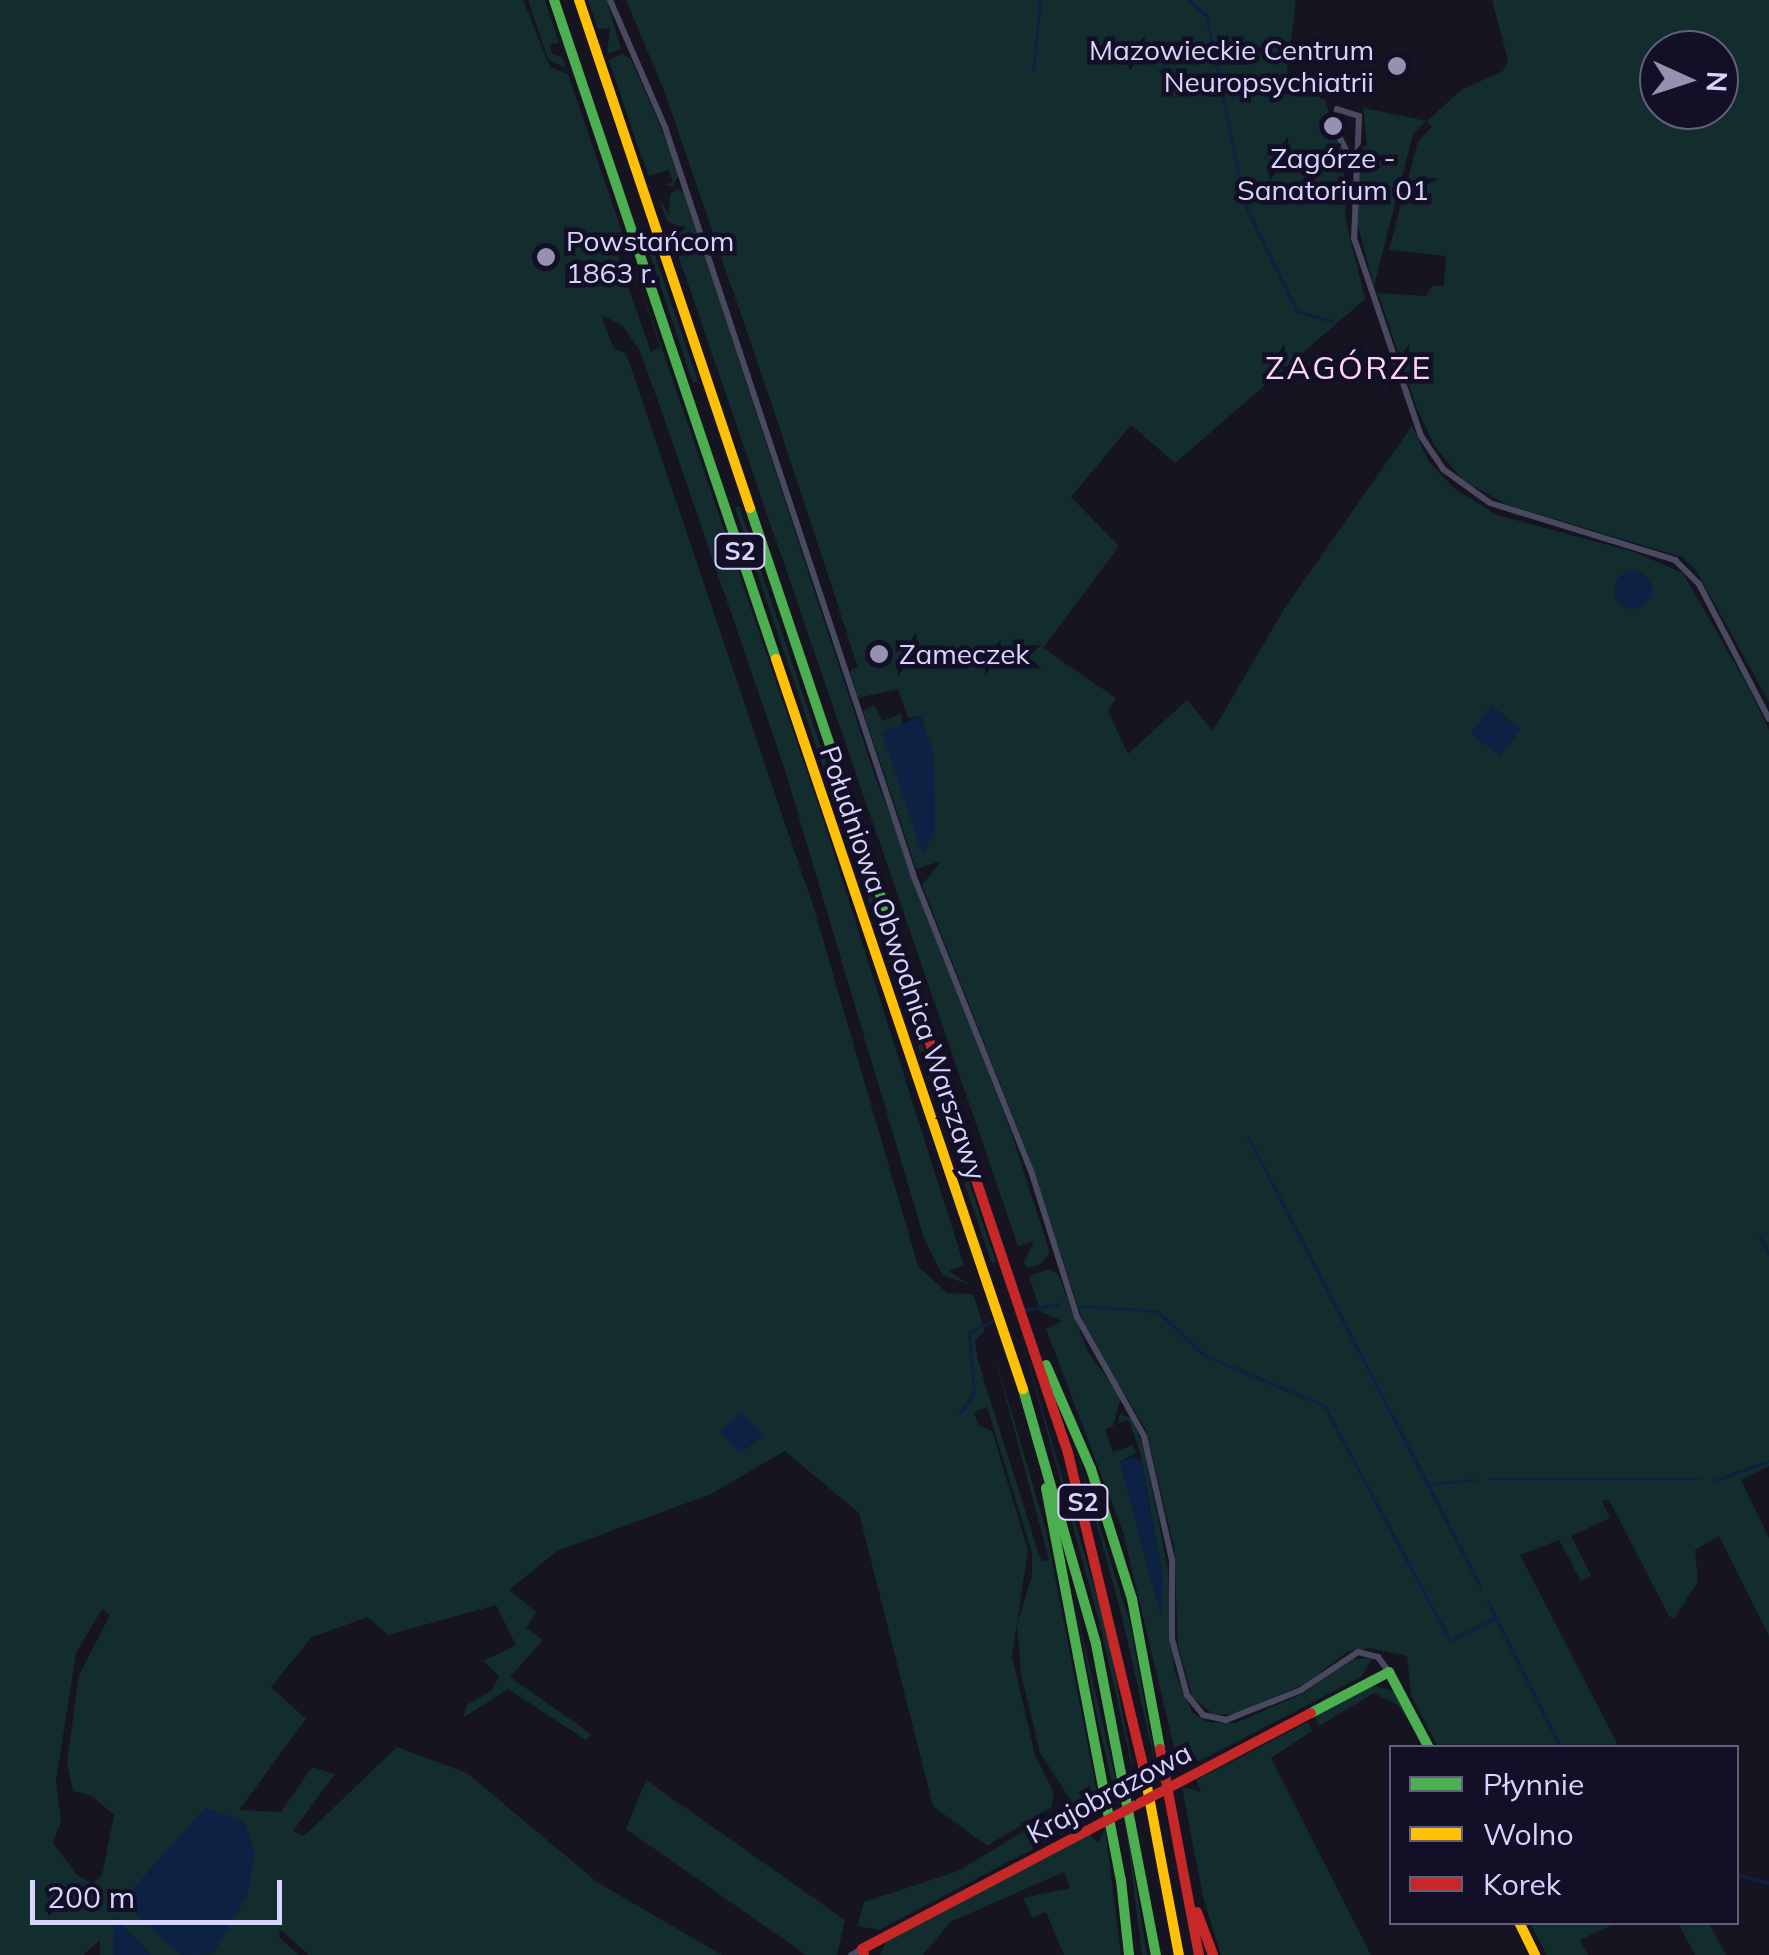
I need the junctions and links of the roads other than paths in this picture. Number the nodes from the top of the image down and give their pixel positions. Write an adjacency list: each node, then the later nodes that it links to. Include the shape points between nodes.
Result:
1 (554, 0): 7 (main road, Południowa Obwodnica Warszawy / S2)
2 (579, 0): 6 (main road, Południowa Obwodnica Warszawy / S2)
3 (610, 0): 8 (street, via 665,127 914,877 1032,1174 1077,1317 1144,1436 1172,1560 1172,1639 1187,1696 1203,1715 1226,1720 1301,1690 1358,1652 1378,1657)
4 (1354, 166): 4 (street, via 1359,116 1337,110 1334,128); 5 (street, via 1354,238 1421,436 1442,468 1490,503 1675,560 1699,584)
5 (1769, 719)
6 (1030, 1334): 10 (main road, via 1091,1469 1132,1599); 15 (main road, Południowa Obwodnica Warszawy / S2, via 1117,1631)
7 (1028, 1401): 13 (main road); 14 (main road, Południowa Obwodnica Warszawy / S2, via 1096,1644)
8 (1388, 1672): 9 (main road); 12 (main road, Krajobrazowa)
9 (1426, 1745)
10 (1188, 1883): 16 (main road); 17 (main road)
11 (1520, 1925): 18 (main road)
12 (859, 1953)
13 (1133, 1955)
14 (1156, 1955)
15 (1179, 1955)
16 (1199, 1955)
17 (1213, 1955)
18 (1535, 1955)

